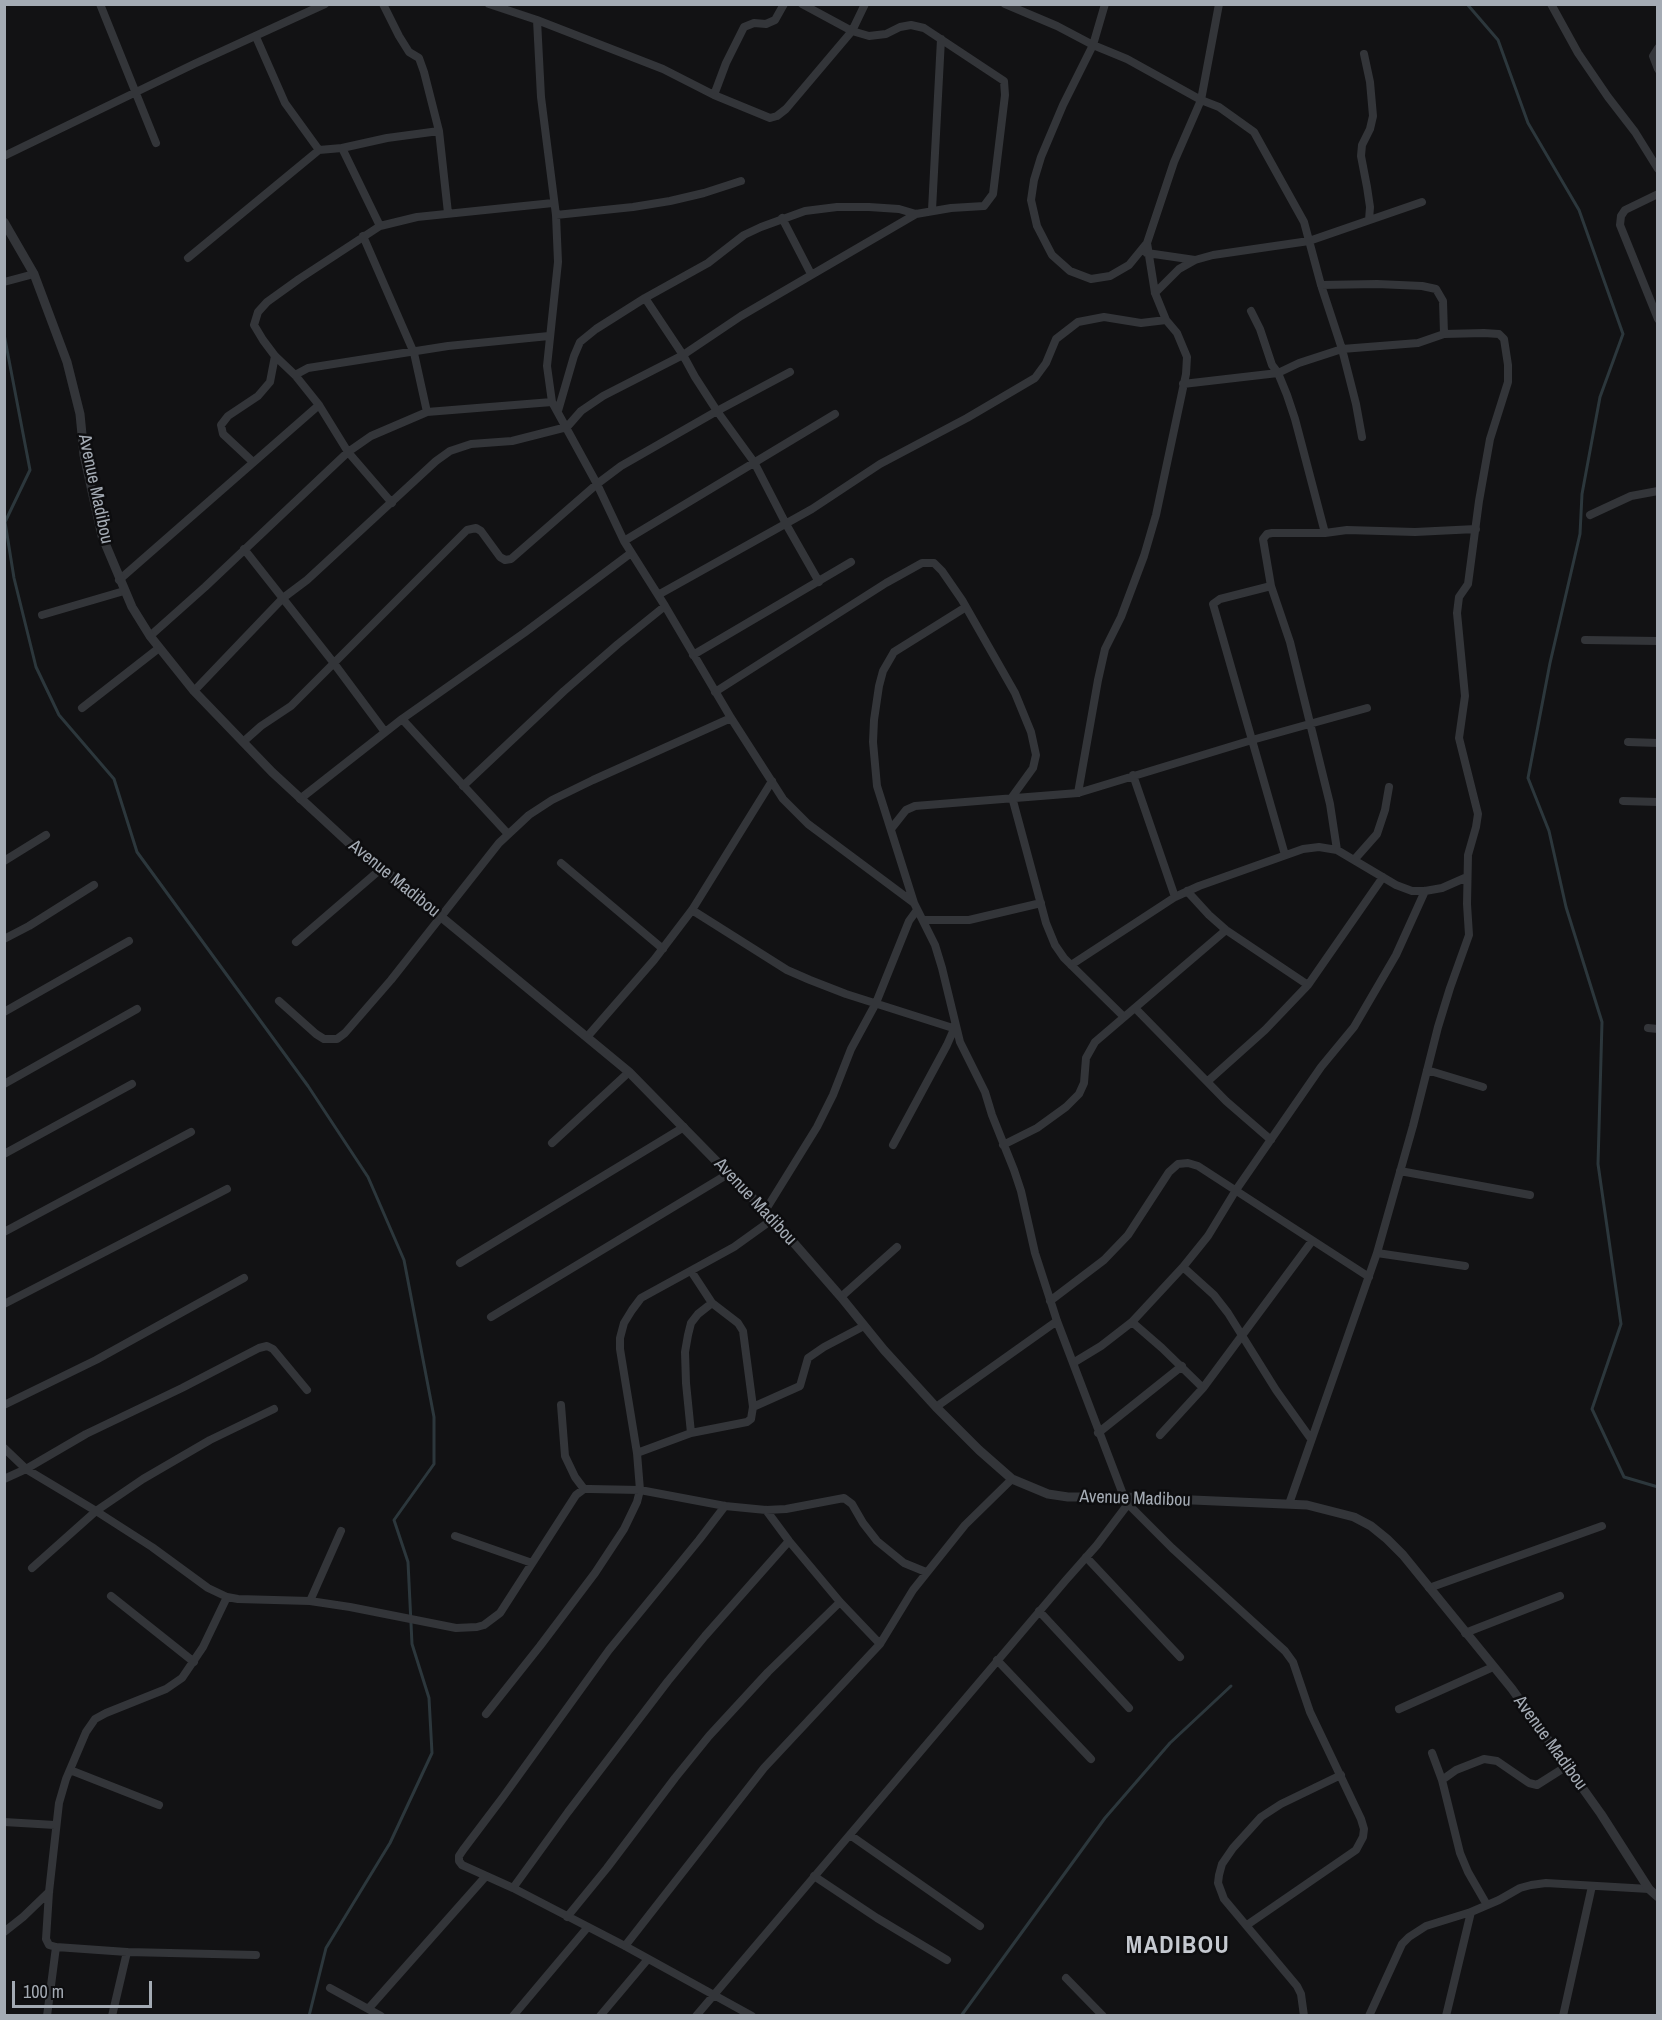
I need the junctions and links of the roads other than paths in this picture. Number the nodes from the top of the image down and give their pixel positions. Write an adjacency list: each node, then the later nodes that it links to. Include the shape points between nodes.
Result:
1 (100, 4): 20 (street)
2 (325, 4): 14 (street)
3 (383, 4): 23 (street, via 409,52 419,58)
4 (489, 4): 12 (street)
5 (784, 4): 21 (street, via 775,20 744,27)
6 (802, 4): 13 (street)
7 (865, 4): 13 (street)
8 (1005, 4): 16 (street)
9 (1105, 4): 16 (street)
10 (1218, 4): 22 (street)
11 (1551, 4): 28 (street, via 1578,53)
12 (537, 20): 21 (street, via 663,69); 32 (street)
13 (852, 31): 15 (street, via 869,36 911,25); 21 (street, via 777,117 770,118)
14 (256, 37): 20 (street); 26 (street, via 285,103)
15 (941, 39): 33 (street); 33 (street, via 1004,81 1005,95 993,194 984,206)
16 (1093, 45): 22 (street); 43 (street, via 1041,157 1031,200 1037,226 1052,255 1070,271 1091,279 1110,276 1129,265)
17 (1658, 48): 19 (street, via 1653,56)
18 (1364, 54): 38 (street, via 1373,116 1361,156 1368,187)
19 (1658, 69)
20 (135, 93): 24 (street); 27 (street)
21 (714, 95)
22 (1201, 100): 42 (street, via 1232,115 1254,132 1296,206); 43 (street, via 1174,162)
23 (439, 131): 25 (street); 34 (street)
24 (156, 143)
25 (342, 148): 26 (street); 40 (street)
26 (319, 150): 45 (street)
27 (4, 156)
28 (1658, 169)
29 (741, 181): 36 (street, via 670,201)
30 (1658, 194): 54 (street, via 1625,210 1620,225)
31 (1422, 202): 38 (street)
32 (553, 203): 34 (street); 36 (street)
33 (932, 210): 35 (street)
34 (448, 213): 40 (street)
35 (916, 214): 37 (street, via 899,209 837,207); 48 (street)
36 (556, 215): 57 (street, via 558,262)
37 (782, 218): 48 (street); 52 (street, via 744,235 708,263)
38 (1369, 220): 42 (street)
39 (4, 222): 47 (street, Avenue Madibou)
40 (380, 226): 41 (street)
41 (363, 236): 59 (street); 61 (street, via 258,312 254,325)
42 (1309, 241): 46 (street); 50 (street)
43 (1148, 243): 44 (street)
44 (1148, 253): 46 (street); 51 (street)
45 (188, 258)
46 (1195, 260): 51 (street, via 1179,269)
47 (33, 274): 49 (street); 88 (street, Avenue Madibou, via 67,362 81,414 84,455 102,536)
48 (812, 274): 60 (street)
49 (4, 282)
50 (1321, 285): 56 (street, via 1436,289 1443,301); 58 (street)
51 (1155, 293): 55 (street)
52 (645, 297): 60 (street); 68 (street, via 580,342)
53 (1251, 311): 63 (street)
54 (1658, 319)
55 (1166, 320): 65 (street, via 1177,333 1187,357); 81 (street, via 1141,323 1104,317 1078,322 1056,339 1035,378 880,464)
56 (1444, 334): 58 (street, via 1418,343); 82 (street, via 1499,334 1504,339 1508,382 1490,439)
57 (549, 336): 59 (street); 66 (street, via 547,366)
58 (1342, 349): 63 (street); 73 (street)
59 (414, 353): 64 (street, via 308,368); 70 (street)
60 (683, 355): 69 (street); 72 (street, via 603,396)
61 (275, 356): 64 (street); 75 (street, via 270,382 221,425 223,434)
62 (790, 372): 69 (street)
63 (1278, 373): 65 (street); 83 (street, via 1295,419)
64 (295, 375): 67 (street)
65 (1183, 384): 119 (street, via 1144,556 1105,649)
66 (552, 402): 68 (street); 70 (street)
67 (319, 405): 74 (street); 75 (street)
68 (558, 411): 72 (street)
69 (717, 411): 76 (street); 77 (street)
70 (427, 412): 74 (street, via 371,436)
71 (835, 414): 76 (street)
72 (567, 427): 77 (street); 79 (street, via 450,451)
73 (1362, 437)
74 (348, 452): 79 (street); 85 (street)
75 (253, 462): 88 (street)
76 (754, 462): 81 (street); 84 (street)
77 (597, 484): 84 (street); 102 (street, via 511,559 500,557 481,531 467,530)
78 (1658, 491): 80 (street, via 1631,496)
79 (392, 503): 93 (street)
80 (1590, 515)
81 (786, 524): 89 (street); 92 (street)
82 (1476, 529): 83 (street); 134 (street, via 1468,584 1457,613 1465,696 1459,738 1478,814)
83 (1324, 533): 90 (street, via 1267,534 1263,539)
84 (624, 541): 86 (street)
85 (244, 549): 93 (street); 97 (street)
86 (631, 553): 92 (street); 107 (street)
87 (851, 562): 89 (street)
88 (119, 580): 91 (street, Avenue Madibou)
89 (819, 582): 101 (street)
90 (1271, 586): 109 (street, via 1290,642); 111 (street, via 1213,604)
91 (124, 591): 96 (street); 97 (street, Avenue Madibou)
92 (658, 595): 94 (street)
93 (283, 598): 102 (street); 103 (street)
94 (665, 606): 101 (street); 117 (street, via 564,691)
95 (966, 607): 104 (street, via 942,571 934,563 922,562); 120 (street, via 1016,693 1035,744 1033,768); 124 (street, via 894,652 883,671 874,720 874,765)
96 (42, 615)
97 (150, 636): 100 (street, Avenue Madibou)
98 (1585, 640): 99 (street)
99 (1658, 641)
100 (159, 648): 103 (street, Avenue Madibou); 105 (street)
101 (693, 655): 104 (street)
102 (333, 662): 110 (street); 112 (street, via 291,706)
103 (194, 691): 112 (street, Avenue Madibou)
104 (715, 692): 108 (street)
105 (82, 708)
106 (1367, 708): 109 (street)
107 (402, 718): 110 (street); 117 (street)
108 (731, 718): 116 (street); 125 (street, via 552,800)
109 (1309, 724): 111 (street); 127 (street)
110 (385, 732): 121 (street)
111 (1252, 740): 115 (street); 128 (street)
112 (243, 742): 121 (street, Avenue Madibou)
113 (1628, 742): 114 (street)
114 (1658, 742)
115 (1133, 775): 119 (street); 138 (street)
116 (772, 781): 140 (street, via 783,799 808,824); 141 (street)
117 (463, 786): 125 (street)
118 (1389, 787): 129 (street, via 1377,834)
119 (1078, 793): 120 (street)
120 (1012, 797): 124 (street, via 915,806 906,810); 139 (street)
121 (300, 799): 132 (street, Avenue Madibou)
122 (1623, 801): 123 (street)
123 (1658, 802)
124 (891, 829): 140 (street)
125 (508, 834): 142 (street)
126 (46, 835): 130 (street)
127 (1337, 850): 128 (street, via 1319,847); 129 (street)
128 (1285, 855): 136 (street)
129 (1354, 860): 133 (street)
130 (4, 861)
131 (561, 863): 148 (street)
132 (382, 868): 142 (street, Avenue Madibou); 147 (street)
133 (1383, 877): 137 (street, via 1412,891); 150 (street)
134 (1467, 877): 137 (street); 161 (street, via 1469,935)
135 (94, 885): 145 (street)
136 (1187, 891): 138 (street); 144 (street)
137 (1425, 891): 169 (street, via 1396,955 1354,1027)
138 (1175, 897): 149 (street)
139 (1041, 903): 143 (street, via 969,920); 149 (street, via 1055,945)
140 (916, 907): 143 (street); 152 (street)
141 (692, 910): 148 (street); 152 (street, via 787,970)
142 (441, 918): 151 (street, via 337,1039 324,1039 316,1034); 160 (street, Avenue Madibou)
143 (923, 920): 158 (street, via 942,968)
144 (1226, 930): 150 (street); 153 (street)
145 (4, 939)
146 (129, 941): 155 (street)
147 (296, 942)
148 (663, 949): 160 (street)
149 (1071, 965): 156 (street)
150 (1308, 985): 163 (street)
151 (279, 1001)
152 (876, 1003): 158 (street); 179 (street, via 817,1127)
153 (1135, 1008): 156 (street); 163 (street)
154 (137, 1009): 164 (street)
155 (4, 1012)
156 (1124, 1017): 172 (street, via 1089,1051 1079,1094 1051,1119)
157 (1648, 1028): 159 (street)
158 (955, 1029): 171 (street); 172 (street, via 985,1092)
159 (1658, 1029)
160 (587, 1037): 162 (street, Avenue Madibou)
161 (1426, 1070): 166 (street); 174 (street)
162 (629, 1072): 167 (street, Avenue Madibou); 170 (street)
163 (1208, 1081): 169 (street)
164 (4, 1084)
165 (132, 1084): 173 (street)
166 (1483, 1086)
167 (684, 1127): 175 (street, Avenue Madibou); 185 (street)
168 (191, 1132): 181 (street)
169 (1271, 1140): 177 (street)
170 (552, 1143)
171 (893, 1145)
172 (1003, 1145): 192 (street, via 1021,1191)
173 (5, 1153)
174 (1400, 1172): 178 (street); 184 (street)
175 (728, 1174): 179 (street, Avenue Madibou); 195 (street)
176 (227, 1189): 194 (street)
177 (1236, 1190): 182 (street); 187 (street, via 1208,1236); 192 (street, via 1198,1166 1178,1164 1128,1235 1104,1260)
178 (1530, 1195)
179 (765, 1211): 180 (street, Avenue Madibou)
180 (773, 1219): 188 (street); 191 (street, Avenue Madibou)
181 (4, 1232)
182 (1312, 1241): 189 (street); 199 (street)
183 (897, 1247): 191 (street)
184 (1377, 1252): 186 (street); 189 (street)
185 (460, 1263)
186 (1465, 1266)
187 (1183, 1267): 197 (street); 199 (street, via 1214,1296)
188 (691, 1271): 193 (street); 214 (street, via 641,1298 622,1330 620,1349)
189 (1369, 1277): 212 (street)
190 (244, 1278): 204 (street, via 96,1360)
191 (841, 1297): 198 (street, Avenue Madibou)
192 (1050, 1301): 196 (street)
193 (712, 1303): 206 (street, via 743,1330); 210 (street, via 691,1323 685,1352)
194 (4, 1304)
195 (491, 1317)
196 (1057, 1321): 200 (street); 207 (street)
197 (1132, 1322): 200 (street); 201 (street)
198 (864, 1326): 206 (street, via 808,1358 800,1386); 207 (street, Avenue Madibou)
199 (1242, 1337): 202 (street); 212 (street)
200 (1073, 1363): 209 (street)
201 (1182, 1366): 202 (street); 209 (street)
202 (1203, 1388): 211 (street)
203 (307, 1390): 215 (street, via 273,1349 259,1348 86,1434)
204 (4, 1405)
205 (561, 1405): 218 (street, via 565,1455)
206 (753, 1407): 210 (street, via 747,1422)
207 (936, 1407): 217 (street, Avenue Madibou)
208 (274, 1409): 224 (street, via 210,1440)
209 (1098, 1432): 220 (street)
210 (691, 1433): 214 (street)
211 (1161, 1435)
212 (1311, 1438): 221 (street)
213 (4, 1448): 215 (street)
214 (637, 1453): 219 (street)
215 (26, 1469): 216 (street); 224 (street)
216 (4, 1479)
217 (1012, 1479): 220 (street, Avenue Madibou, via 1048,1494); 232 (street, via 965,1525)
218 (584, 1489): 219 (street); 230 (street, via 576,1495)
219 (640, 1490): 222 (street); 248 (street, via 624,1529 594,1573)
220 (1126, 1500): 221 (street, Avenue Madibou); 229 (street); 253 (street, via 1185,1560 1286,1651)
221 (1289, 1504): 233 (street, Avenue Madibou, via 1333,1511 1371,1526 1388,1539)
222 (725, 1506): 223 (street); 259 (street, via 609,1650 459,1856 462,1865)
223 (766, 1510): 228 (street); 232 (street, via 844,1498 877,1541 904,1563)
224 (96, 1511): 231 (street); 236 (street)
225 (1602, 1526): 233 (street)
226 (340, 1531): 237 (street)
227 (455, 1536): 230 (street)
228 (789, 1541): 238 (street); 262 (street, via 668,1681)
229 (1086, 1557): 239 (street); 242 (street)
230 (532, 1563): 237 (street, via 500,1613 477,1627 456,1628)
231 (32, 1568)
232 (927, 1572): 241 (street)
233 (1429, 1588): 240 (street, Avenue Madibou)
234 (111, 1596): 244 (street)
235 (1560, 1596): 240 (street)
236 (227, 1597): 237 (street); 244 (street)
237 (309, 1601)
238 (840, 1602): 241 (street); 268 (street, via 709,1736)
239 (1039, 1611): 243 (street); 246 (street)
240 (1465, 1633): 245 (street, Avenue Madibou)
241 (880, 1644): 273 (street, via 764,1768)
242 (1180, 1657)
243 (997, 1660): 250 (street); 258 (street)
244 (194, 1662): 252 (street, via 182,1678 166,1689 95,1719)
245 (1493, 1667): 247 (street); 251 (street, Avenue Madibou)
246 (1129, 1708)
247 (1399, 1709)
248 (486, 1714)
249 (1432, 1753): 254 (street)
250 (1091, 1759)
251 (1567, 1766): 254 (street, via 1537,1785 1490,1759 1469,1764); 263 (street, Avenue Madibou)
252 (70, 1770): 255 (street); 257 (street)
253 (1341, 1775): 269 (street, via 1364,1829 1360,1844); 269 (street, via 1261,1817 1222,1864 1220,1891)
254 (1442, 1780): 266 (street, via 1460,1853)
255 (159, 1805)
256 (4, 1822): 257 (street)
257 (55, 1825): 264 (street)
258 (850, 1834): 260 (street); 270 (street)
259 (486, 1876): 262 (street); 282 (street)
260 (814, 1876): 278 (street); 281 (street)
261 (1592, 1886): 263 (street); 266 (street, via 1531,1885); 294 (street)
262 (513, 1888): 268 (street)
263 (1649, 1889): 265 (street, Avenue Madibou)
264 (49, 1892): 272 (street); 274 (street, via 46,1939)
265 (1658, 1896)
266 (1486, 1905): 267 (street)
267 (1471, 1912): 292 (street, via 1426,1926 1402,1944); 293 (street)
268 (567, 1917): 271 (street)
269 (1247, 1925): 291 (street, via 1297,1986)
270 (980, 1926)
271 (587, 1928): 273 (street); 286 (street)
272 (4, 1932)
273 (625, 1946): 277 (street)
274 (56, 1947): 275 (street); 283 (street)
275 (127, 1952): 276 (street); 284 (street)
276 (256, 1955)
277 (648, 1959): 281 (street); 287 (street)
278 (947, 1960)
279 (1066, 1978): 290 (street)
280 (330, 1988): 282 (street)
281 (715, 1994): 288 (street); 289 (street)
282 (369, 2008): 285 (street)
283 (47, 2016)
284 (112, 2016)
285 (381, 2016)
286 (513, 2016)
287 (600, 2016)
288 (696, 2016)
289 (752, 2016)
290 (1103, 2016)
291 (1304, 2016)
292 (1369, 2016)
293 (1446, 2016)
294 (1563, 2016)

